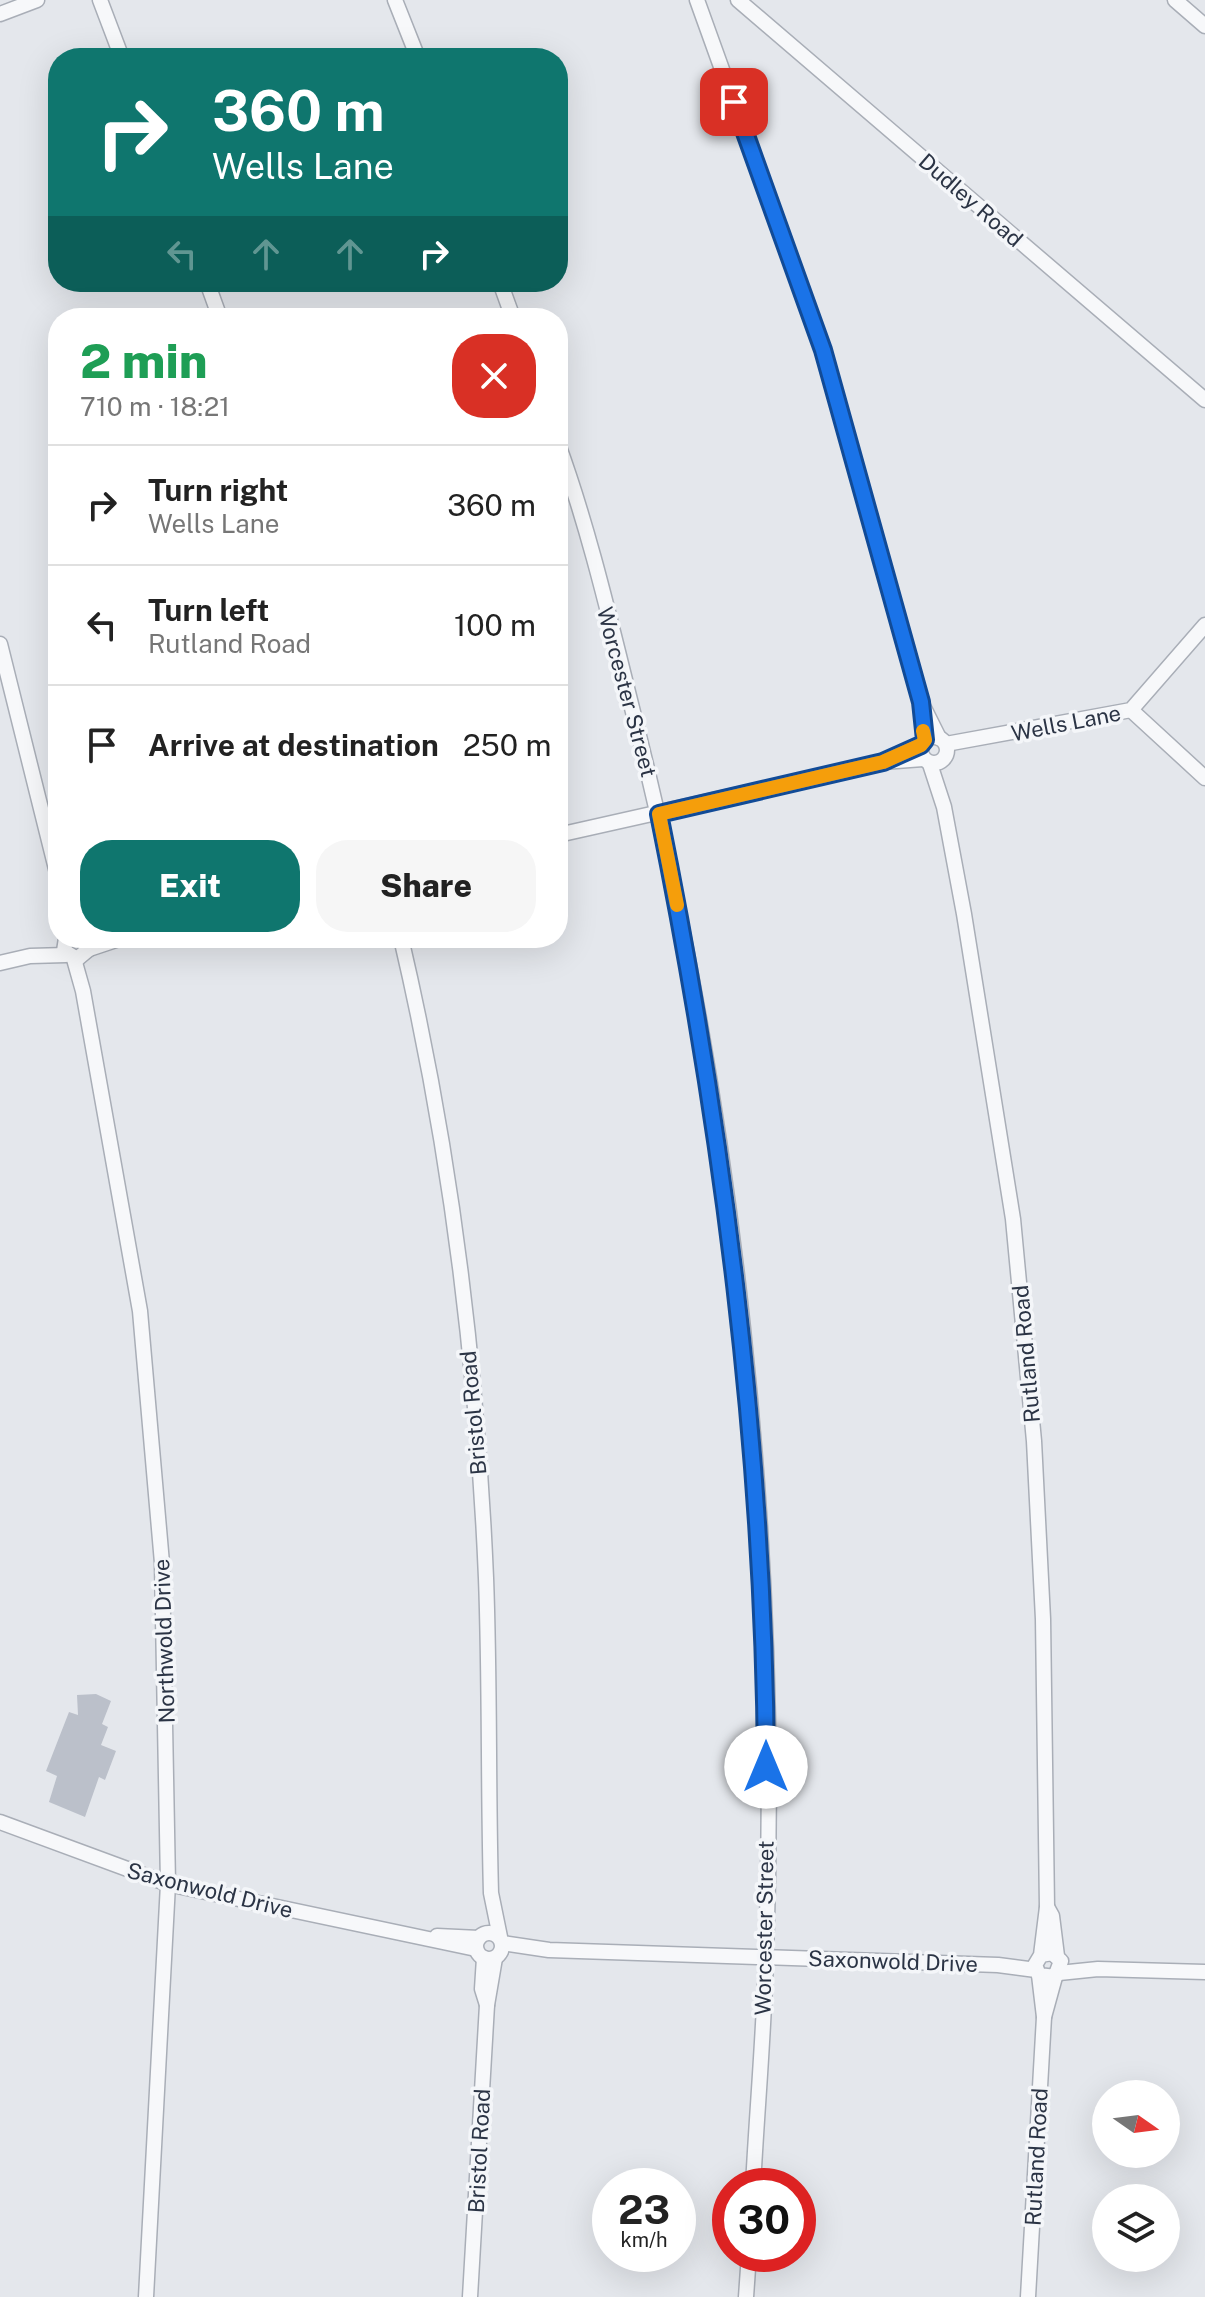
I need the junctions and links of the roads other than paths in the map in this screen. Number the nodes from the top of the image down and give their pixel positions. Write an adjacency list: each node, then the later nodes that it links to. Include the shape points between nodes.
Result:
1 (37, 0): 7 (street)
2 (100, 0): 9 (street)
3 (395, 0): 10 (street)
4 (697, 0): 16 (street, Rutland Road, via 823,350)
5 (738, 0): 11 (street, Dudley Road)
6 (1175, 0): 8 (street)
7 (0, 14)
8 (1205, 26)
9 (118, 48)
10 (414, 48)
11 (1205, 400)
12 (568, 481): 18 (street, Worcester Street)
13 (1205, 625): 15 (street, Wells Lane)
14 (0, 644): 20 (street)
15 (1131, 710): 16 (street, Wells Lane); 17 (street)
16 (934, 751): 18 (street, Wells Lane); 27 (street, Rutland Road, via 1013,1219 1037,1480)
17 (1205, 778)
18 (659, 814): 19 (street, Wells Lane); 29 (street, Worcester Street, via 701,1032 733,1252 757,1486 766,1708)
19 (568, 833)
20 (48, 837)
21 (69, 948): 24 (street)
22 (79, 948): 26 (street, Northwold Drive, via 149,1389 165,1639)
23 (403, 948): 28 (street, Bristol Road, via 450,1197 474,1406 486,1575)
24 (0, 963)
25 (0, 1822): 26 (street, Saxonwold Drive)
26 (168, 1884): 28 (street, Saxonwold Drive); 36 (street, Northwold Drive)
27 (1047, 1907): 30 (street, Rutland Road); 31 (street, Rutland Road)
28 (490, 1947): 29 (street, Saxonwold Drive, via 532,1954 549,1950); 37 (street, Bristol Road, via 482,1989 487,2005)
29 (766, 1956): 30 (street, Saxonwold Drive); 34 (street, Worcester Street)
30 (1038, 1965): 31 (street); 31 (street); 33 (street, Rutland Road)
31 (1058, 1967): 32 (street); 33 (street, Rutland Road)
32 (1205, 1972)
33 (1044, 2017): 39 (street, Rutland Road)
34 (754, 2168)
35 (748, 2272): 38 (street)
36 (146, 2297)
37 (470, 2297)
38 (746, 2297)
39 (1028, 2297)

